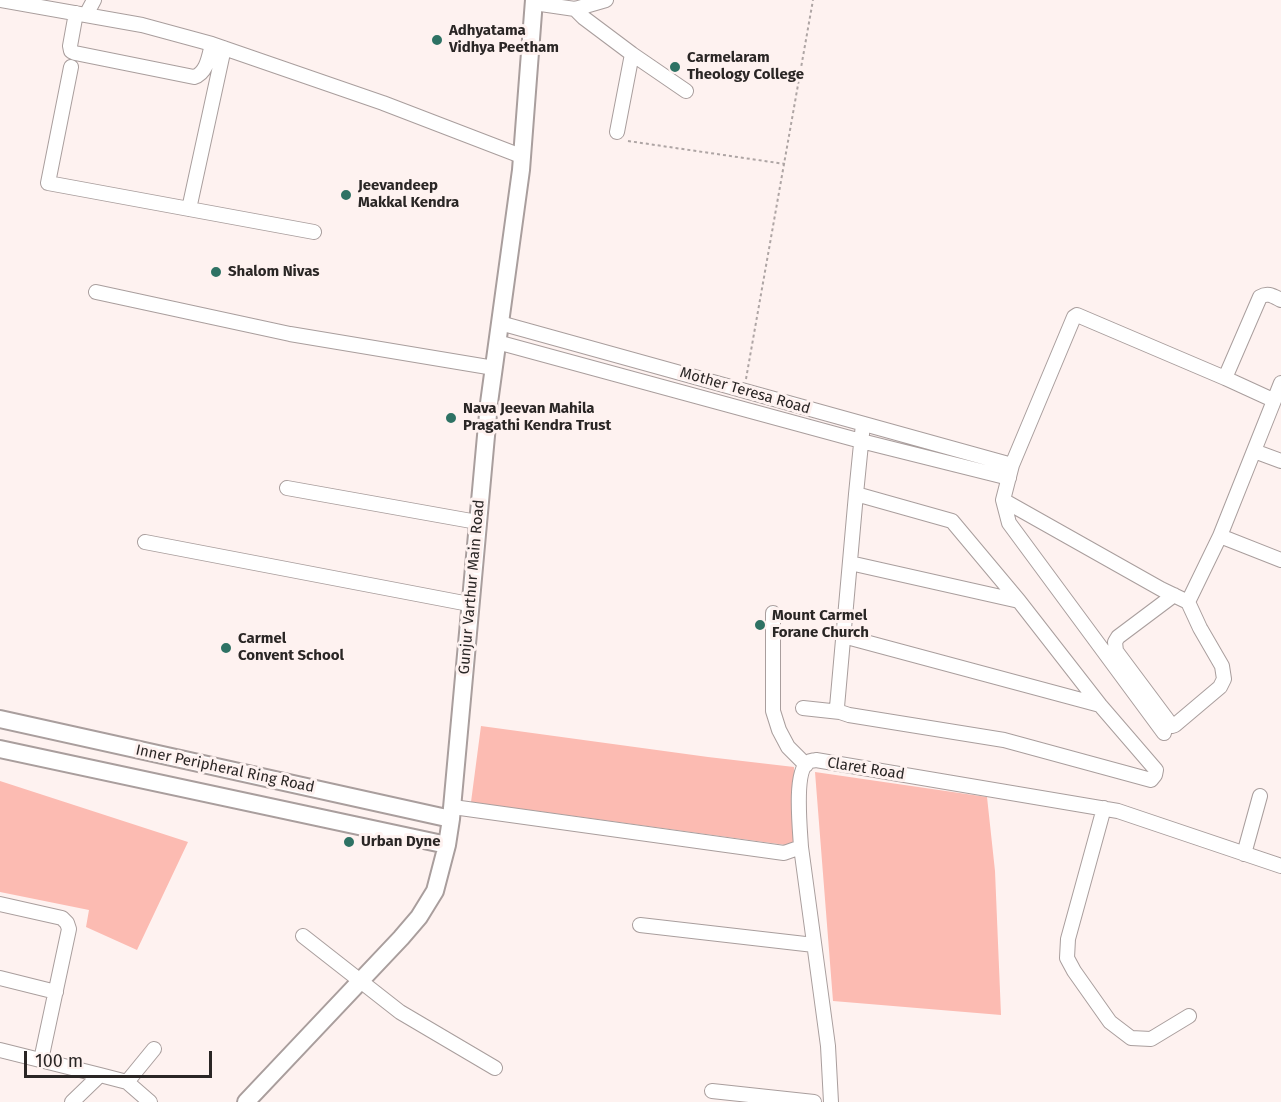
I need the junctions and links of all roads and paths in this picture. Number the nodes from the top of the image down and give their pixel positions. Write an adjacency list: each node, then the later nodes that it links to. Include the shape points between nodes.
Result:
1 (1, 0): 7 (street)
2 (94, 0): 7 (street)
3 (606, 0): 6 (street)
4 (813, 0): 15 (path)
5 (534, 2): 6 (street); 14 (main road, Gunjur Varthur Main Road)
6 (575, 9): 9 (street)
7 (81, 14): 8 (street, via 142,25); 8 (street, via 70,46 75,53 194,77 200,75)
8 (218, 46): 14 (street); 16 (street)
9 (632, 54): 11 (street); 12 (street)
10 (70, 67): 16 (street, via 48,183)
11 (686, 91)
12 (617, 132)
13 (628, 141): 15 (path)
14 (521, 156): 20 (main road, Gunjur Varthur Main Road)
15 (785, 164): 25 (path)
16 (189, 209): 17 (street)
17 (314, 232)
18 (96, 292): 22 (street, via 290,334)
19 (1281, 300): 23 (street, via 1270,294 1260,297)
20 (500, 323): 21 (main road, Gunjur Varthur Main Road); 25 (street, Mother Teresa Road)
21 (497, 342): 22 (main road, Gunjur Varthur Main Road); 28 (street, Mother Teresa Road)
22 (494, 368): 36 (main road, Gunjur Varthur Main Road)
23 (1225, 378): 26 (street); 32 (street, via 1076,316)
24 (1281, 384): 26 (street)
25 (744, 391): 27 (street, Mother Teresa Road)
26 (1274, 400): 29 (street)
27 (863, 424): 28 (street); 31 (street, Mother Teresa Road)
28 (861, 441): 31 (street, Mother Teresa Road); 34 (street)
29 (1254, 451): 30 (street); 37 (street)
30 (1281, 461)
31 (989, 465): 32 (street)
32 (1010, 472): 35 (street)
33 (287, 488): 36 (street)
34 (856, 494): 40 (street); 42 (street, via 952,521)
35 (1004, 500): 41 (street); 51 (street, via 1009,523)
36 (477, 522): 44 (main road, Gunjur Varthur Main Road)
37 (1220, 536): 39 (street); 43 (street)
38 (145, 542): 44 (street)
39 (1281, 560)
40 (850, 563): 42 (street); 46 (street)
41 (1174, 595): 43 (street); 43 (street, via 1115,642 1116,651 1172,726 1224,680 1222,666)
42 (1019, 602): 47 (street)
43 (1188, 602)
44 (470, 604): 56 (main road, Gunjur Varthur Main Road)
45 (773, 613): 53 (street, via 773,711 788,747)
46 (843, 636): 47 (street); 49 (street, via 837,707)
47 (1100, 705): 49 (street, via 1156,770 1151,780 1004,740)
48 (803, 708): 49 (street)
49 (840, 712)
50 (0, 719): 56 (main road, Inner Peripheral Ring Road)
51 (1164, 733)
52 (0, 749): 57 (main road, Inner Peripheral Ring Road)
53 (806, 765): 55 (street, Claret Road, via 816,760); 58 (street, Claret Road, via 799,785)
54 (1260, 796): 59 (street)
55 (1104, 808): 59 (street, Claret Road); 68 (street, via 1068,939 1067,958 1110,1022 1131,1038 1151,1039)
56 (452, 813): 57 (main road, Gunjur Varthur Main Road); 58 (street, via 784,853)
57 (447, 845): 66 (main road, Gunjur Varthur Main Road, via 435,891 419,917)
58 (801, 847): 64 (street, Claret Road)
59 (1244, 854): 60 (street, Claret Road)
60 (1281, 866)
61 (0, 904): 67 (street, via 62,918 67,923)
62 (640, 925): 64 (street)
63 (303, 936): 66 (street)
64 (814, 945): 80 (street, Claret Road, via 828,1046)
65 (0, 978): 67 (street)
66 (360, 981): 72 (street, via 400,1012); 78 (main road, Gunjur Varthur Main Road)
67 (56, 992): 71 (street)
68 (1190, 1016)
69 (154, 1049): 74 (street)
70 (0, 1050): 71 (street)
71 (41, 1060): 73 (street)
72 (495, 1068)
73 (100, 1075): 74 (street); 76 (street)
74 (128, 1082): 77 (street)
75 (712, 1091): 79 (street)
76 (72, 1102)
77 (150, 1102)
78 (246, 1102)
79 (814, 1102)
80 (831, 1102)

